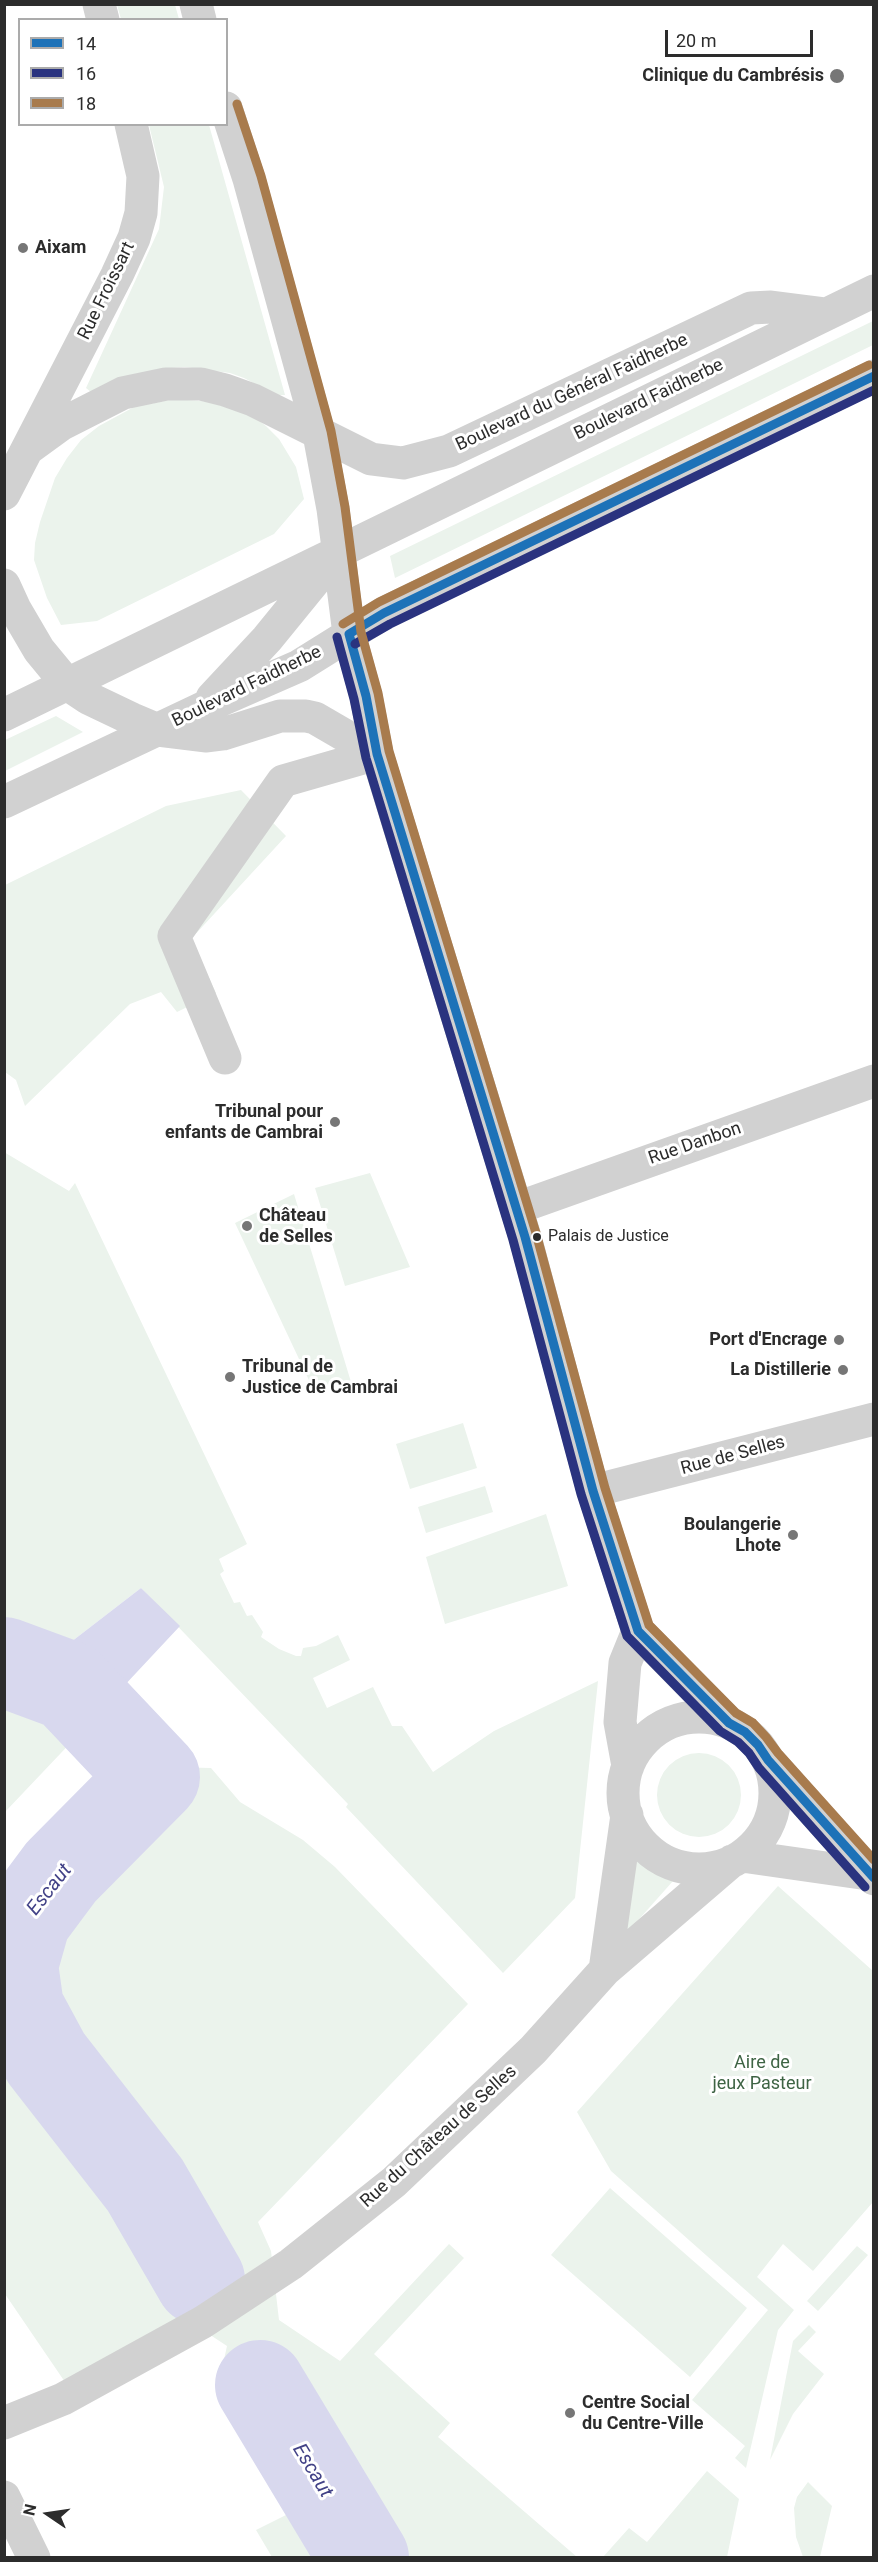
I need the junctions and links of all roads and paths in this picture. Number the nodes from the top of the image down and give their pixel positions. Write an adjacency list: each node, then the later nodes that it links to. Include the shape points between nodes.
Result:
1 (228, 114): 6 (street)
2 (130, 126): 7 (street, Rue Froissart, via 143,176 141,213 134,237)
3 (873, 291): 4 (street, Boulevard Faidherbe)
4 (826, 314): 6 (street, Boulevard du Général Faidherbe, via 751,308 449,452 423,459 403,463 371,459); 9 (street, Boulevard Faidherbe)
5 (873, 376): 11 (street, Boulevard Faidherbe, via 395,608)
6 (319, 434): 7 (street, Rue Froissart, via 225,390 201,384 166,384 142,387 106,400); 9 (street)
7 (29, 448): 8 (street, Rue Froissart)
8 (4, 494)
9 (338, 552): 11 (street); 12 (street, Boulevard Faidherbe); 13 (street, via 267,639)
10 (4, 585): 12 (street, via 39,650)
11 (349, 634): 13 (street, Boulevard Faidherbe, via 299,666); 16 (street)
12 (67, 684): 14 (street, Boulevard Faidherbe); 15 (street, via 88,698)
13 (202, 708): 15 (street, Boulevard Faidherbe)
14 (4, 714)
15 (158, 730): 16 (street, via 207,736 295,714 315,718); 17 (street, Boulevard Faidherbe)
16 (377, 754): 18 (street, via 283,782 174,936); 20 (street)
17 (4, 802)
18 (225, 1058)
19 (873, 1081): 20 (street, Rue Danbon)
20 (517, 1208): 22 (street)
21 (873, 1419): 22 (street, Rue de Selles)
22 (592, 1491): 23 (street)
23 (638, 1631): 24 (street); 26 (street, via 625,1663 620,1722)
24 (729, 1723): 25 (street, via 745,1732); 26 (street, via 706,1717 681,1719 658,1728 640,1745)
25 (768, 1760): 28 (street, via 775,1802 769,1823 758,1841); 29 (street)
26 (628, 1766): 27 (street, via 624,1790)
27 (627, 1815): 28 (street, via 638,1838 657,1856 681,1867 707,1869); 30 (street)
28 (737, 1859): 29 (street); 30 (street, Rue du Château de Selles)
29 (871, 1877)
30 (605, 1970): 31 (street, Rue du Château de Selles, via 533,2050 394,2182 291,2264 204,2322 63,2399)
31 (4, 2423)
32 (4, 2497): 33 (street)
33 (34, 2558)

